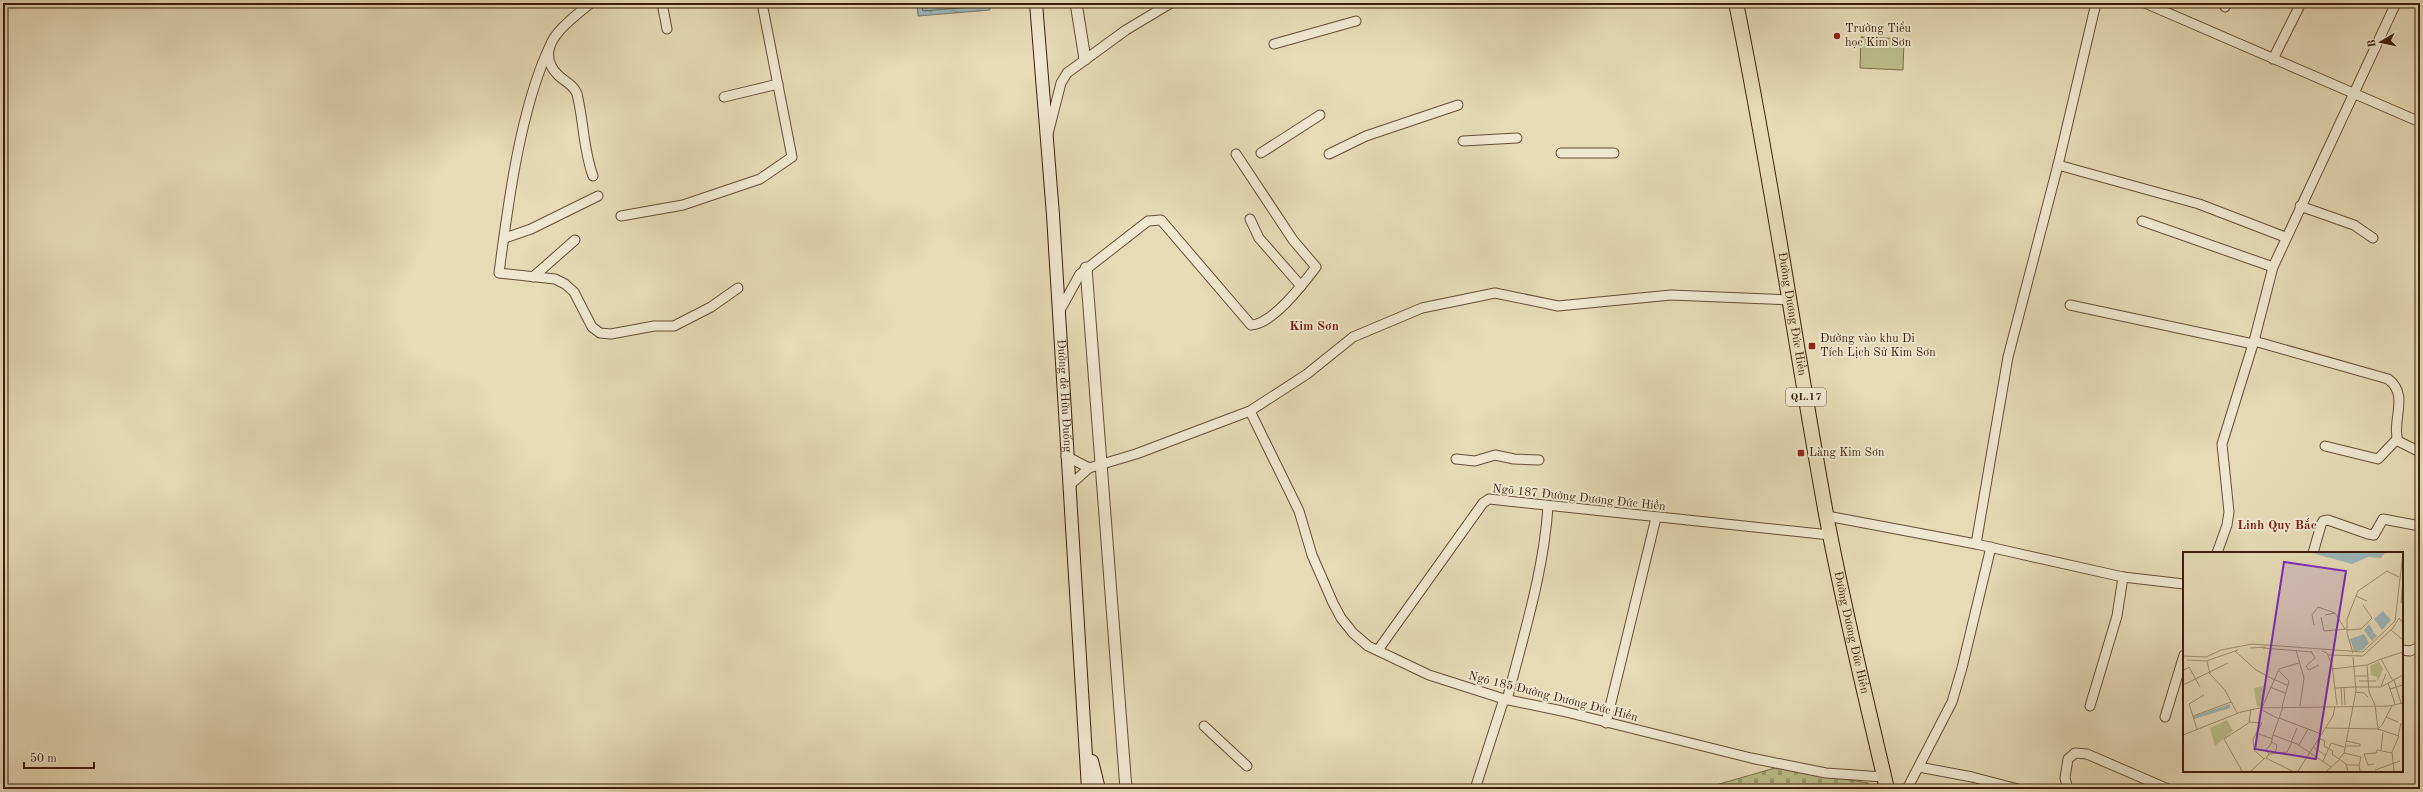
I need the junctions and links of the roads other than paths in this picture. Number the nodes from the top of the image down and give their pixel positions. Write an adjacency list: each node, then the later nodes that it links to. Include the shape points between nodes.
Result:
1 (590, 3): 16 (street, via 556,34)
2 (662, 3): 14 (street)
3 (762, 3): 19 (street)
4 (1036, 3): 26 (main road, Đường đê Hữu Đuống)
5 (1076, 3): 17 (street)
6 (1171, 3): 17 (street)
7 (1736, 3): 49 (highway, Đường Dương Đức Hiền / QL.17, via 1760,118)
8 (2096, 3): 33 (street)
9 (2145, 3): 12 (street)
10 (2301, 3): 18 (street)
11 (2396, 3): 20 (street)
12 (2160, 6): 18 (street)
13 (1356, 21): 15 (street)
14 (667, 29)
15 (1274, 44)
16 (549, 48): 34 (street, via 550,65 574,87 577,93 584,148); 41 (street, via 537,76 517,160)
17 (1085, 59): 26 (street, via 1062,80)
18 (2273, 60): 20 (street)
19 (778, 84): 21 (street); 37 (street, via 792,157 760,179 682,205)
20 (2354, 95): 24 (street); 36 (street)
21 (724, 97)
22 (1458, 105): 32 (street, via 1366,136)
23 (1320, 115): 28 (street)
24 (2420, 122)
25 (1517, 138): 27 (street)
26 (1047, 139): 51 (main road, Đường đê Hữu Đuống)
27 (1463, 141)
28 (1261, 153)
29 (1561, 153): 30 (street)
30 (1614, 153)
31 (1236, 154): 47 (street, via 1293,240 1316,267)
32 (1329, 154)
33 (2058, 165): 40 (street, via 2199,204); 68 (street, via 2008,357)
34 (593, 176)
35 (598, 196): 41 (street)
36 (2300, 206): 40 (street); 42 (street, via 2354,225)
37 (621, 216)
38 (1250, 219): 47 (street, via 1259,238)
39 (2142, 221): 44 (street)
40 (2285, 237): 44 (street)
41 (505, 238): 46 (street, via 499,273)
42 (2373, 238)
43 (575, 240): 46 (street)
44 (2272, 267): 52 (street)
45 (1086, 268): 47 (street, via 1148,221 1155,219 1161,220 1251,325 1259,325 1270,317); 51 (street, via 1078,277); 60 (street)
46 (533, 277): 48 (street, via 555,279 565,284 574,292 592,327 600,333 611,334 654,326 674,326 711,307)
47 (1301, 286)
48 (738, 288)
49 (1788, 300): 53 (street, via 1671,295 1558,306 1495,293 1468,297 1422,308 1353,337 1307,374); 64 (highway, Đường Dương Đức Hiền / QL.17)
50 (2070, 305): 52 (street)
51 (1059, 312): 57 (main road, Đường đê Hữu Đuống)
52 (2253, 342): 54 (street, via 2388,379 2397,387 2400,397); 70 (street, via 2222,444 2229,512 2228,525)
53 (1250, 411): 60 (street, via 1136,454); 75 (street, Ngõ 185 Đường Dương Đức Hiền, via 1299,511 1312,555 1341,618 1368,646)
54 (2397, 439): 55 (street, via 2378,459); 56 (street, via 2399,443)
55 (2325, 446)
56 (2420, 452)
57 (1066, 456): 61 (street); 62 (main road, Đường đê Hữu Đuống)
58 (1456, 458): 59 (street, via 1476,461 1494,455)
59 (1539, 460)
60 (1101, 464): 61 (street); 89 (street)
61 (1089, 468): 62 (street)
62 (1069, 486): 83 (main road, Đường đê Hữu Đuống)
63 (1548, 506): 65 (street, Ngõ 187 Đường Dương Đức Hiền); 75 (street, Ngõ 187 Đường Dương Đức Hiền, via 1494,499 1485,501); 78 (street, via 1537,581)
64 (1827, 516): 67 (highway, Đường Dương Đức Hiền / QL.17); 68 (street)
65 (1656, 518): 67 (street, Ngõ 187 Đường Dương Đức Hiền); 81 (street)
66 (2420, 526): 71 (street, via 2383,519 2374,535 2328,520 2322,521)
67 (1830, 535): 86 (highway, Đường Dương Đức Hiền / QL.17)
68 (1976, 544): 69 (street)
69 (1991, 547): 72 (street); 85 (street, via 1952,702)
70 (2217, 552)
71 (2313, 552)
72 (2123, 577): 73 (street); 79 (street, via 2117,616)
73 (2183, 584)
74 (2420, 647): 76 (street, via 2410,651)
75 (1378, 650): 78 (street, Ngõ 185 Đường Dương Đức Hiền, via 1429,675)
76 (2403, 650)
77 (2183, 658): 80 (street)
78 (1505, 700): 81 (street, Ngõ 185 Đường Dương Đức Hiền); 90 (street)
79 (2090, 706)
80 (2166, 717)
81 (1606, 723): 86 (street, Ngõ 185 Đường Dương Đức Hiền, via 1751,758)
82 (1204, 726): 84 (street)
83 (1085, 737): 87 (main road, Đường đê Hữu Đuống); 88 (main road)
84 (1247, 766)
85 (1919, 767): 91 (street); 92 (street)
86 (1885, 783)
87 (1088, 789)
88 (1099, 789)
89 (1126, 789)
90 (1475, 789)
91 (1907, 789)
92 (2018, 789)
93 (2068, 789): 94 (street, via 2065,778 2068,759 2075,753 2087,754)
94 (2168, 789)

